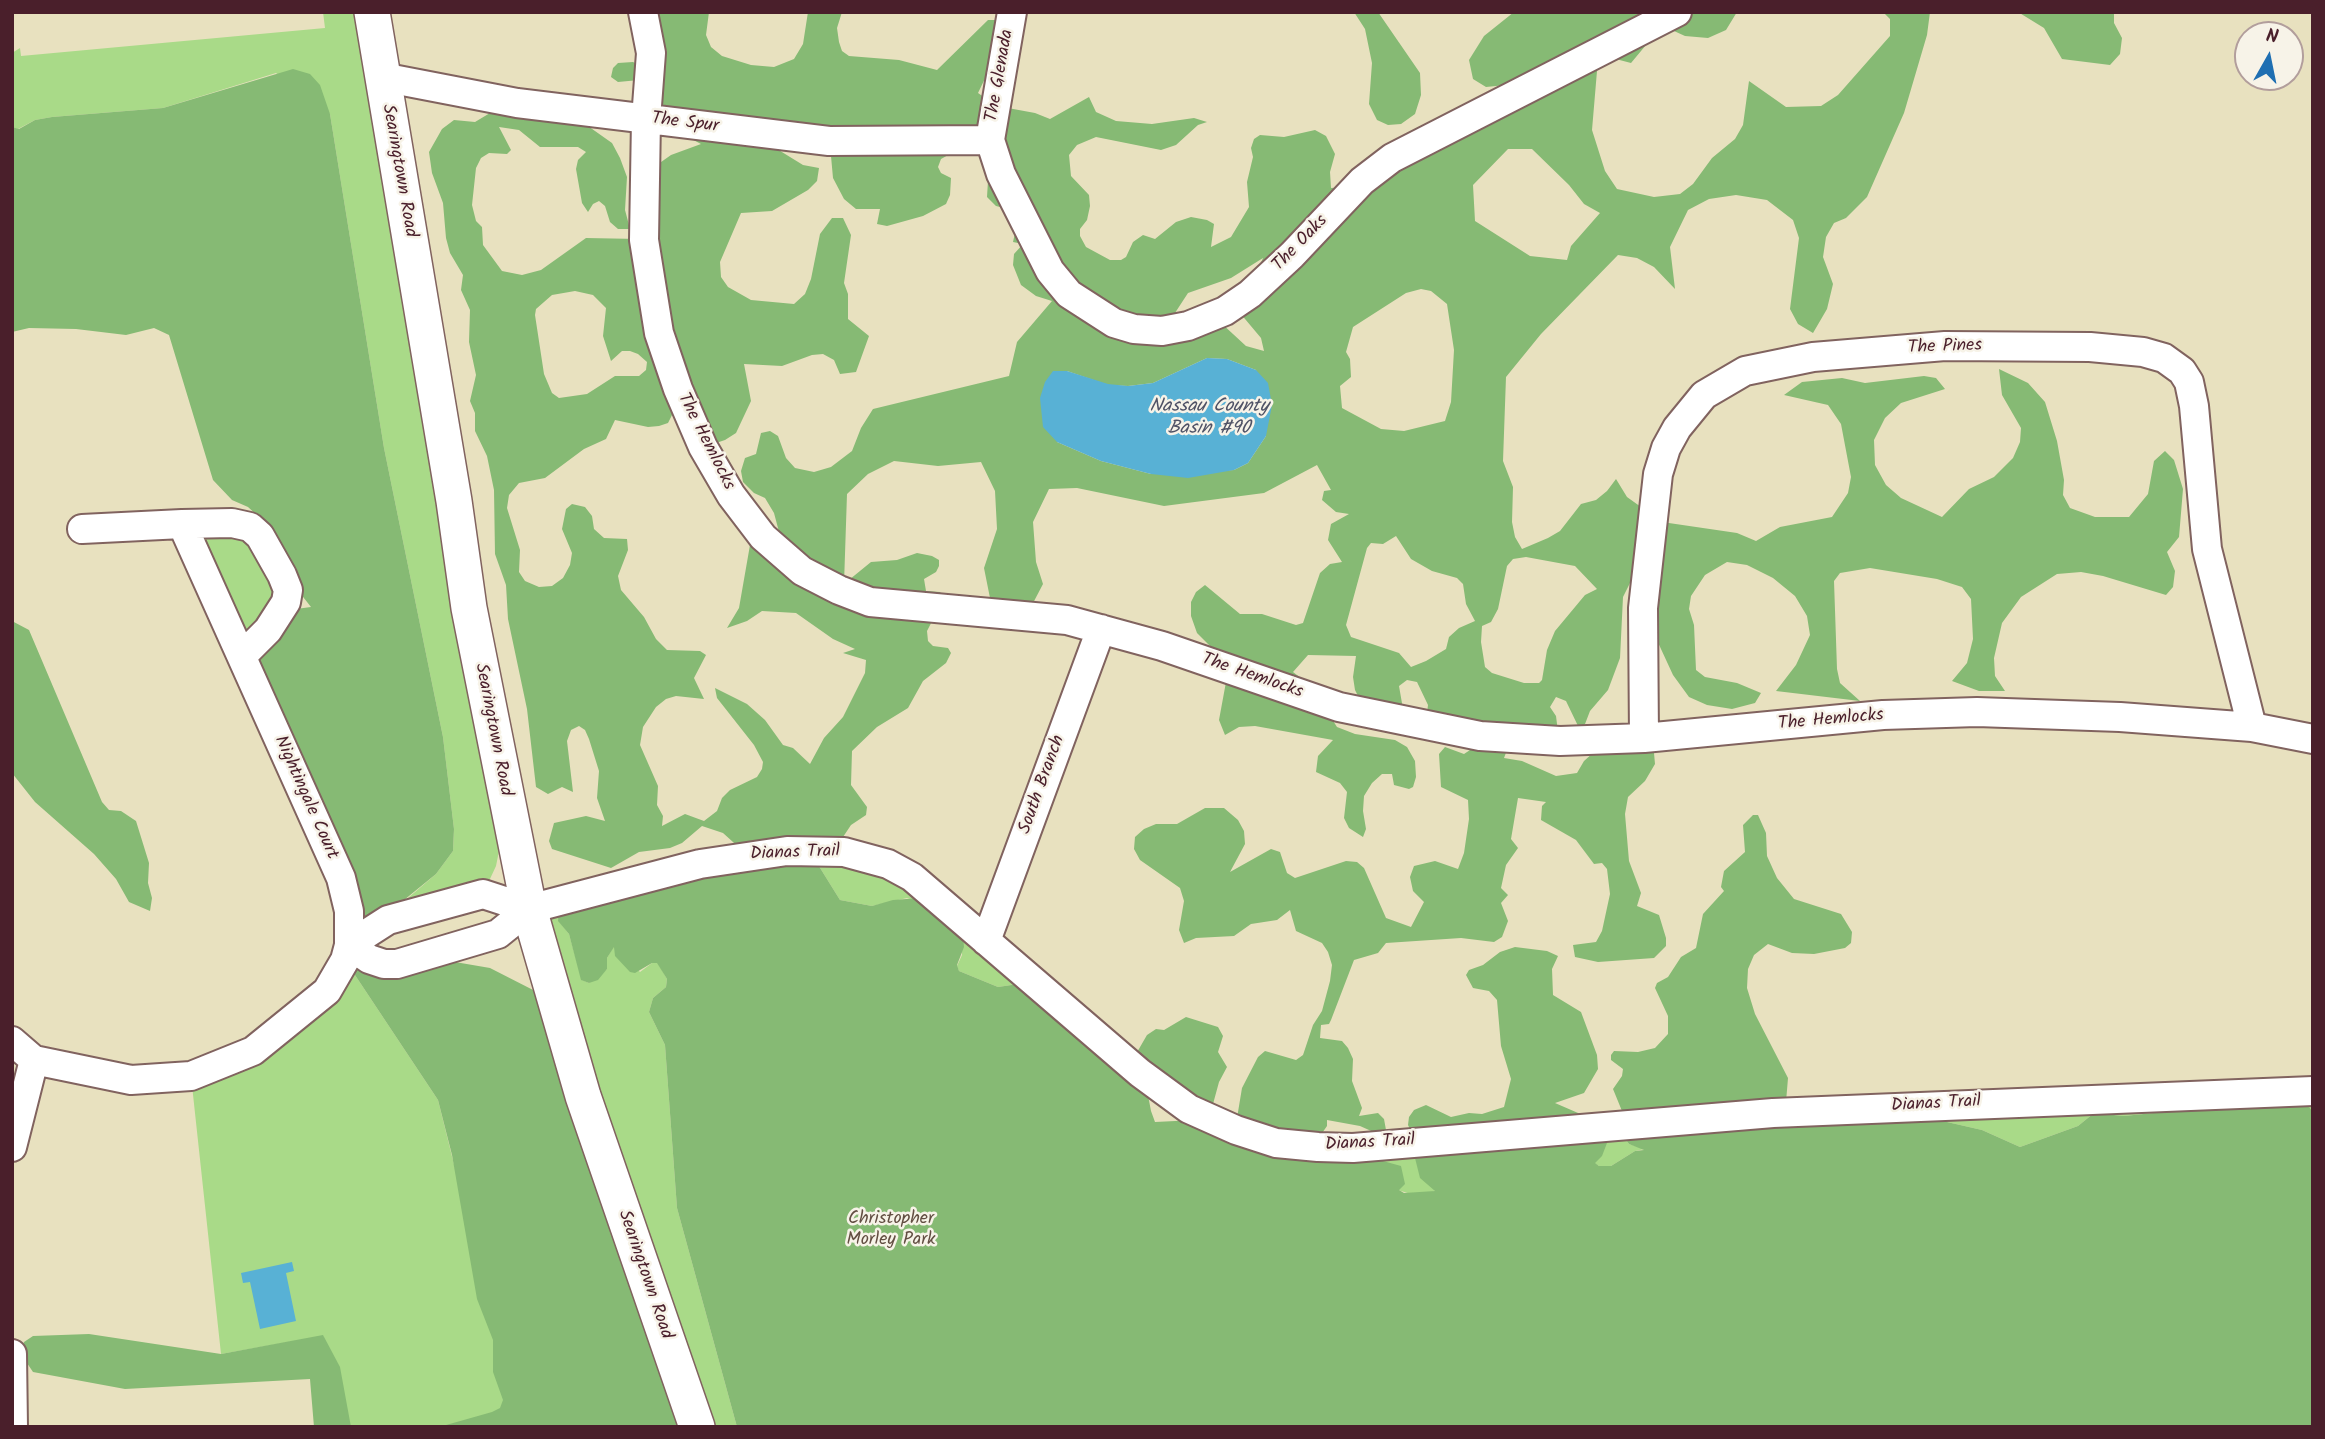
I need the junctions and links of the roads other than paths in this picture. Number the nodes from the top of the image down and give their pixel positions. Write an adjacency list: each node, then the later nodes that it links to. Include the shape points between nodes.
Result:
1 (372, 12): 5 (main road, Searingtown Road)
2 (643, 12): 6 (street, The Hemlocks, via 651,53)
3 (1012, 12): 7 (street, The Glenada)
4 (1677, 12): 7 (street, The Oaks, via 1392,158 1362,181 1250,294 1224,311 1162,331 1134,329 1093,312 1069,294 1050,271 1026,227)
5 (382, 77): 6 (street, The Spur, via 517,103); 15 (main road, Searingtown Road, via 469,608)
6 (646, 119): 7 (street, The Spur, via 830,141); 10 (street, The Hemlocks, via 644,240 659,333 703,447 763,537 802,571 870,602 1041,617)
7 (990, 140)
8 (182, 524): 9 (street); 11 (street, Nightingale Court); 11 (street, via 250,527 282,575 288,590 286,602 268,630)
9 (82, 529)
10 (1101, 629): 13 (street, The Hemlocks, via 1392,720 1480,736); 16 (street, South Branch)
11 (242, 656): 17 (street, Nightingale Court, via 341,878 349,911)
12 (2252, 727): 13 (street, The Hemlocks, via 1941,712); 13 (street, The Pines, via 2207,549 2194,406 2182,371 2164,358 2143,352 1945,346 1813,357 1745,371 1704,395 1677,428 1658,474 1644,594); 14 (street, The Hemlocks)
13 (1644, 738)
14 (2313, 739)
15 (530, 909): 16 (street, Dianas Trail, via 728,858 836,851 899,869); 17 (street, via 483,894 388,920); 17 (street, via 498,934 397,964 369,959); 24 (main road, Searingtown Road, via 583,1096)
16 (986, 941): 20 (street, Dianas Trail, via 1140,1073 1189,1109 1276,1143 1353,1148 1773,1113)
17 (349, 945): 19 (street, via 327,991 253,1051 191,1076 131,1080)
18 (12, 1041): 19 (street)
19 (34, 1060): 21 (street)
20 (2313, 1091)
21 (12, 1147)
22 (12, 1354): 23 (street)
23 (13, 1427)
24 (697, 1427)

